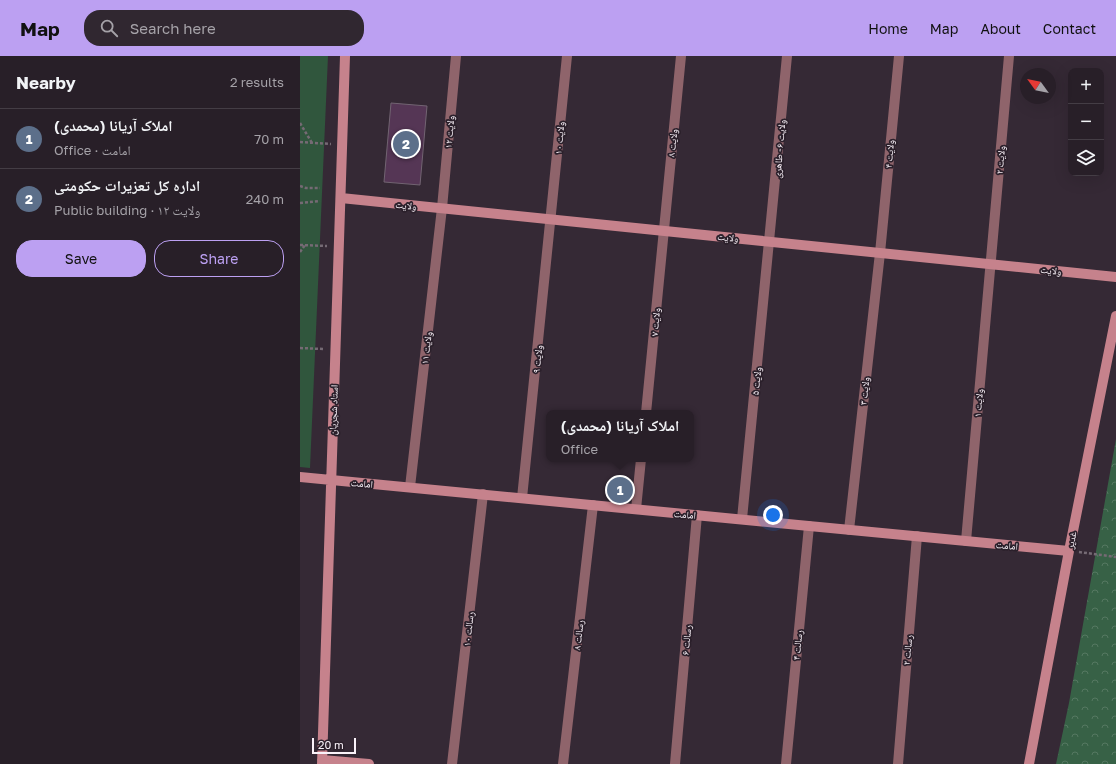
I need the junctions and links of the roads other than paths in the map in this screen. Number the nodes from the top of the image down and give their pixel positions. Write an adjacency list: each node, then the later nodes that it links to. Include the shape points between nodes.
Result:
1 (345, 56): 8 (street, استاد شجریان)
2 (456, 56): 9 (street, ولایت ۱۲)
3 (567, 56): 10 (street, ولایت ۱۰)
4 (681, 56): 11 (street, ولایت ۸)
5 (787, 56): 12 (street, ولایت ۶- طاهری)
6 (898, 56): 13 (street, ولایت ۴)
7 (1009, 56): 14 (street, ولایت ۲)
8 (341, 198): 9 (street, ولایت); 20 (street, استاد شجریان)
9 (442, 208): 10 (street, ولایت); 21 (street, ولایت ۱۱)
10 (551, 219): 11 (street, ولایت); 23 (street, ولایت ۹)
11 (663, 231): 12 (street, ولایت); 17 (street, ولایت ۷)
12 (770, 242): 13 (street, ولایت); 27 (street, ولایت ۵)
13 (880, 253): 14 (street, ولایت); 29 (street, ولایت ۳)
14 (990, 264): 15 (street, ولایت); 31 (street, ولایت ۱)
15 (1116, 277)
16 (1116, 316): 32 (street, غدیر)
17 (646, 410)
18 (641, 462): 25 (street)
19 (300, 477): 20 (street, امامت)
20 (331, 480): 21 (street, امامت); 33 (street, استاد شجریان)
21 (410, 487): 22 (street, امامت)
22 (483, 494): 23 (street, امامت); 35 (street, رسالت ۱۰)
23 (522, 498): 24 (street, امامت)
24 (593, 505): 25 (street, امامت); 36 (street, رسالت ۸)
25 (636, 509): 26 (street, امامت)
26 (697, 515): 27 (street, امامت); 37 (street, رسالت ۶)
27 (742, 519): 28 (street, امامت)
28 (809, 526): 29 (street, امامت); 38 (street, رسالت ۴)
29 (849, 530): 30 (street, امامت)
30 (917, 536): 31 (street, امامت); 39 (street, رسالت ۲)
31 (966, 541): 32 (street, امامت)
32 (1073, 552): 40 (street, غدیر)
33 (322, 762): 34 (street)
34 (369, 764)
35 (452, 764)
36 (563, 764)
37 (675, 764)
38 (786, 764)
39 (898, 764)
40 (1029, 764)

